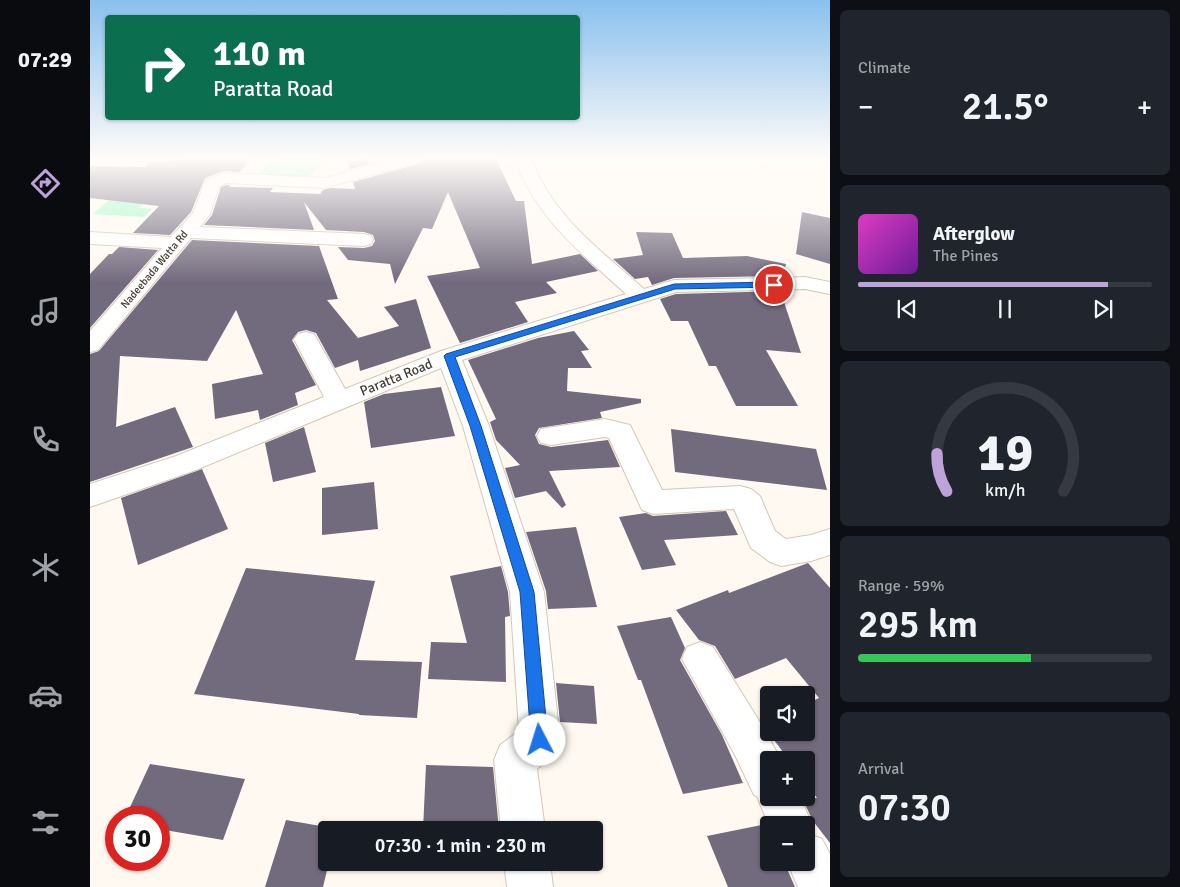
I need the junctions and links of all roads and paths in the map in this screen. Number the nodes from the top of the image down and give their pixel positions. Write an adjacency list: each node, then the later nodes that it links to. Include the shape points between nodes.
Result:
1 (206, 200): 4 (street, Nadeebada Watta Rd, via 201,214)
2 (545, 200): 7 (street, via 555,217)
3 (90, 238): 4 (street)
4 (181, 238): 5 (street); 9 (street, Nadeebada Watta Rd)
5 (364, 240)
6 (830, 288): 7 (street, Paratta Road, via 805,283 674,286)
7 (641, 297): 10 (street, Paratta Road)
8 (306, 339): 11 (street)
9 (90, 345)
10 (449, 356): 11 (street, Paratta Road); 17 (street, via 476,426 527,592 540,740 515,760)
11 (339, 400): 13 (street, Paratta Road, via 186,463)
12 (551, 436): 14 (street, via 604,428 620,432 653,502 740,497 749,504 762,539 781,553)
13 (90, 496)
14 (830, 542)
15 (700, 659): 16 (street)
16 (760, 762)
17 (522, 821)
18 (528, 871): 20 (street)
19 (814, 871): 21 (street)
20 (530, 887)
21 (822, 887)

